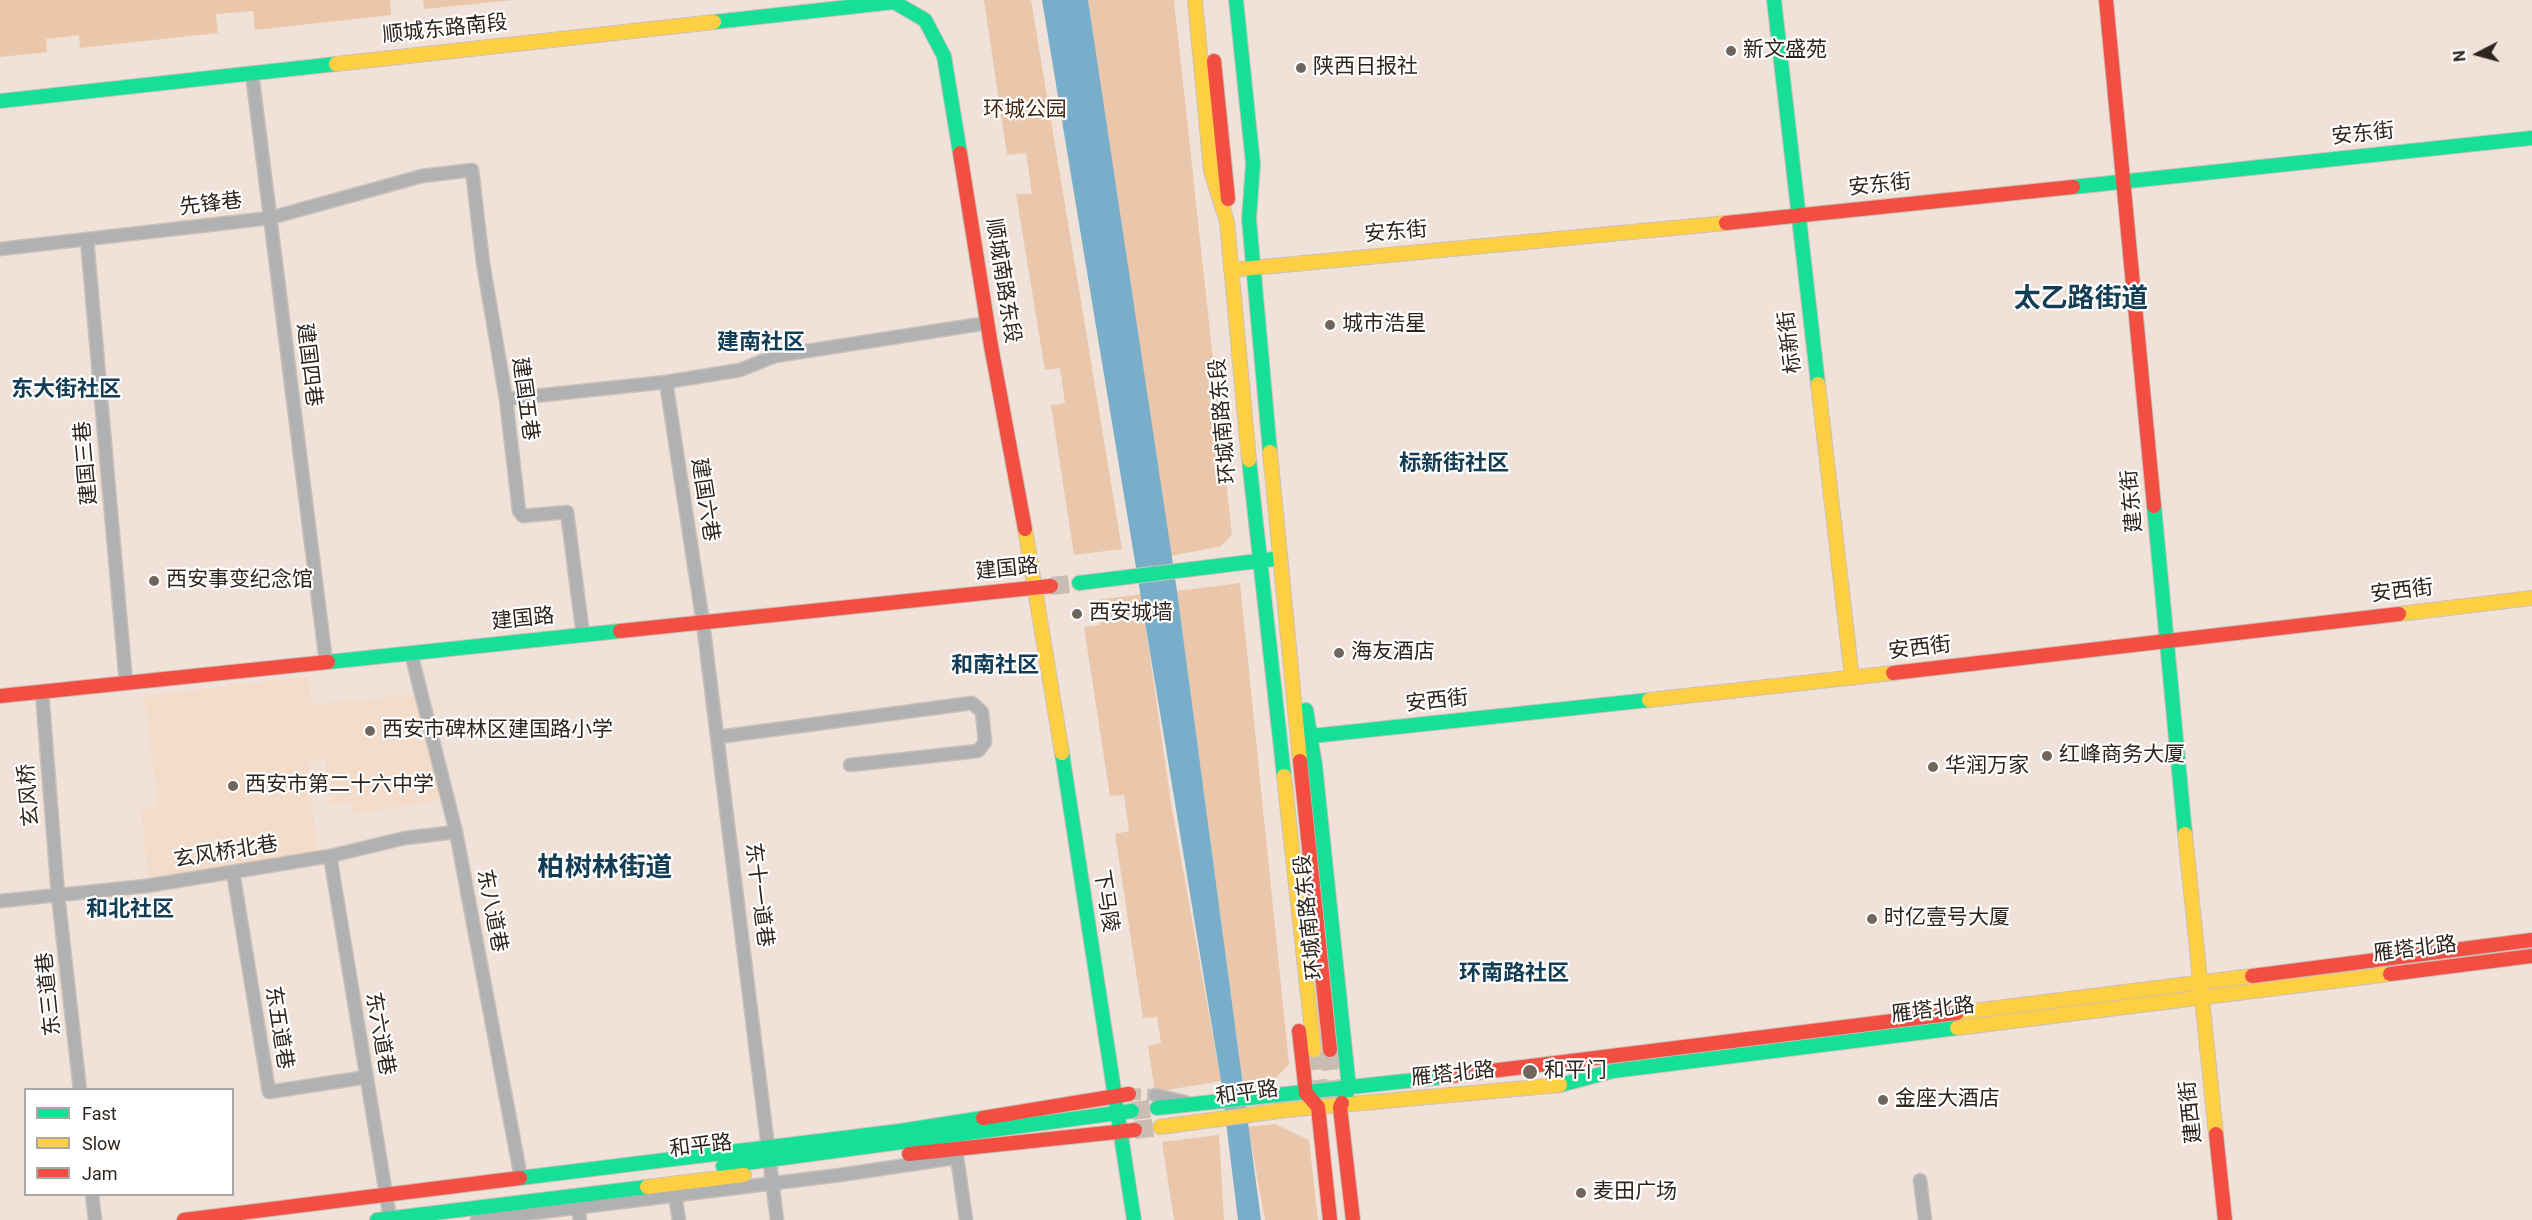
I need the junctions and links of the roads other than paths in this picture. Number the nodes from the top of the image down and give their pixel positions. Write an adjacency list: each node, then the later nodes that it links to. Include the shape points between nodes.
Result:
1 (1195, 0): 16 (main road, 环城南路东段, via 1211,171)
2 (1207, 0): 16 (main road, 环城南路东段, via 1230,213)
3 (1224, 0): 15 (main road, 环城南路东段)
4 (1236, 0): 15 (main road, 环城南路东段, via 1252,165)
5 (1774, 0): 13 (main road, 标新街)
6 (2106, 0): 12 (main road, 建东街)
7 (894, 2): 8 (main road, 顺城东路南段); 21 (main road, 顺城南路东段, via 925,20 944,56)
8 (252, 73): 9 (main road, 顺城东路南段); 14 (street, 建国四巷)
9 (0, 101)
10 (2532, 138): 12 (main road, 安东街)
11 (422, 176): 14 (street, 先锋巷); 23 (street, 建国五巷, via 472,170)
12 (2124, 180): 13 (main road, 安东街); 34 (main road, 建东街)
13 (1797, 216): 19 (main road, 安东街); 37 (main road, 标新街)
14 (270, 218): 17 (street, 先锋巷); 36 (street, 建国四巷)
15 (1249, 219): 19 (main road, 环城南路东段)
16 (1227, 222): 20 (main road, 环城南路东段)
17 (87, 239): 18 (street, 先锋巷); 38 (street, 建国三巷)
18 (0, 249)
19 (1253, 268): 20 (main road, 安东街); 24 (main road, 环城南路东段)
20 (1231, 270): 25 (main road, 环城南路东段)
21 (987, 323): 22 (street, via 775,356 740,370); 28 (main road, 顺城南路东段)
22 (666, 382): 23 (street); 32 (street, 建国六巷)
23 (506, 399): 33 (street, 建国五巷, via 519,511 523,516 567,512)
24 (1279, 559): 25 (main road); 30 (main road, 环城南路东段)
25 (1259, 561): 26 (main road); 31 (main road, 环城南路东段)
26 (1078, 583)
27 (1051, 586): 28 (main road, 建国路)
28 (1036, 588): 32 (main road, 建国路); 60 (main road, 下马陵)
29 (2532, 598): 34 (main road, 安西街)
30 (1285, 611): 41 (main road, 环城南路东段); 54 (main road, 环城南路东段)
31 (1267, 616): 53 (main road, 环城南路东段); 58 (main road, 环城南路东段, via 1270,763)
32 (703, 623): 33 (main road, 建国路); 42 (street, 东十一道巷)
33 (583, 635): 35 (main road, 建国路)
34 (2168, 640): 37 (main road, 安西街); 51 (main road, 建东街)
35 (411, 653): 36 (main road, 建国路); 44 (street, 东八道巷)
36 (326, 662): 38 (main road, 建国路)
37 (1852, 678): 41 (main road, 安西街)
38 (126, 683): 39 (main road, 建国路)
39 (42, 692): 40 (main road, 建国路); 47 (street, 玄风桥)
40 (0, 696)
41 (1312, 736): 57 (main road, 环城南路东段)
42 (718, 737): 43 (street, via 972,703 982,712 986,742 978,751); 70 (street, 东十一道巷)
43 (850, 765)
44 (456, 832): 45 (street, 玄风桥北巷, via 405,838); 71 (street, 东八道巷)
45 (330, 856): 46 (street, 玄风桥北巷); 55 (street, 东六道巷)
46 (233, 872): 47 (street, 玄风桥北巷); 55 (street, 东五道巷, via 269,1092)
47 (58, 895): 48 (street, 玄风桥北巷); 56 (street, 东三道巷)
48 (0, 901)
49 (2532, 940): 51 (main road, 雁塔北路)
50 (2532, 956): 52 (main road, 雁塔北路)
51 (2200, 981): 52 (main road, 建东街); 57 (main road, 雁塔北路)
52 (2201, 999): 63 (main road, 雁塔北路, via 1613,1071 1565,1085); 88 (main road, 建西街)
53 (1314, 1050)
54 (1330, 1050)
55 (367, 1077): 76 (street, 东六道巷)
56 (80, 1088)
57 (1349, 1088): 58 (main road, 雁塔北路); 63 (main road)
58 (1306, 1093): 61 (main road, 雁塔北路, via 1200,1105); 62 (main road)
59 (1129, 1094): 60 (main road)
60 (1113, 1097): 65 (main road, 下马陵); 70 (main road, via 900,1131)
61 (1156, 1102)
62 (1318, 1107): 63 (main road, 和平路); 66 (main road, 和平路); 85 (main road)
63 (1340, 1107): 86 (main road)
64 (1132, 1111): 65 (main road, 和平路)
65 (1116, 1113): 68 (main road, 下马陵); 70 (main road, 和平路)
66 (1160, 1127)
67 (1135, 1130): 68 (main road, 和平路)
68 (1119, 1131): 69 (main road, 和平路, via 974,1147); 84 (main road, 下马陵)
69 (956, 1153): 70 (main road, 和平路); 83 (street)
70 (772, 1165): 71 (main road); 73 (main road, 和平路); 76 (main road, 和平路); 82 (street, 东十一道巷)
71 (521, 1178): 76 (main road)
72 (1920, 1180): 87 (street)
73 (674, 1189): 75 (main road, 和平路); 81 (street)
74 (92, 1196): 77 (street)
75 (577, 1208): 76 (main road, 和平路); 80 (street)
76 (385, 1210): 78 (main road); 79 (main road, 和平路)
77 (95, 1220)
78 (184, 1220)
79 (274, 1220)
80 (477, 1220)
81 (679, 1220)
82 (777, 1220)
83 (966, 1220)
84 (1134, 1220)
85 (1330, 1220)
86 (1353, 1220)
87 (1925, 1220)
88 (2225, 1220)

